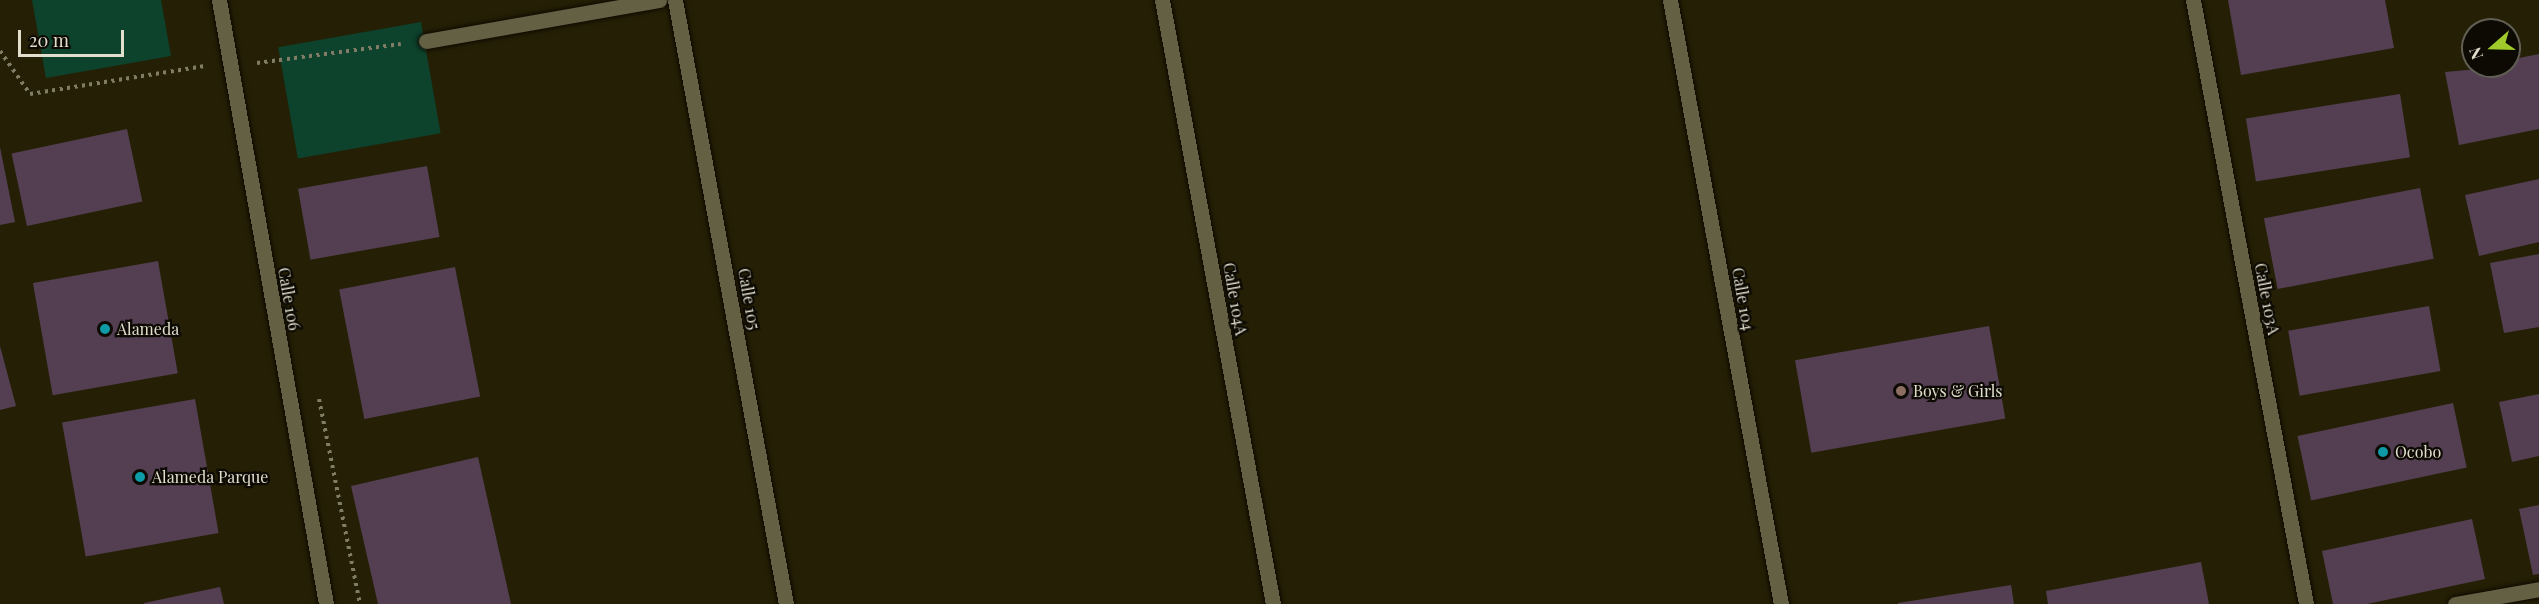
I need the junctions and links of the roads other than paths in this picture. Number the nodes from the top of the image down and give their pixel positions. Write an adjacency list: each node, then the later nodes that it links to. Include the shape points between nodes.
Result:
1 (219, 0): 9 (street, Calle 106)
2 (659, 0): 7 (street)
3 (675, 0): 10 (street, Calle 105)
4 (1162, 0): 11 (street, Calle 104A)
5 (1670, 0): 12 (street, Calle 104)
6 (2193, 0): 13 (street, Calle 103A)
7 (426, 41)
8 (2539, 589): 14 (street)
9 (326, 604)
10 (786, 604)
11 (1273, 604)
12 (1781, 604)
13 (2306, 604)
14 (2455, 604)

